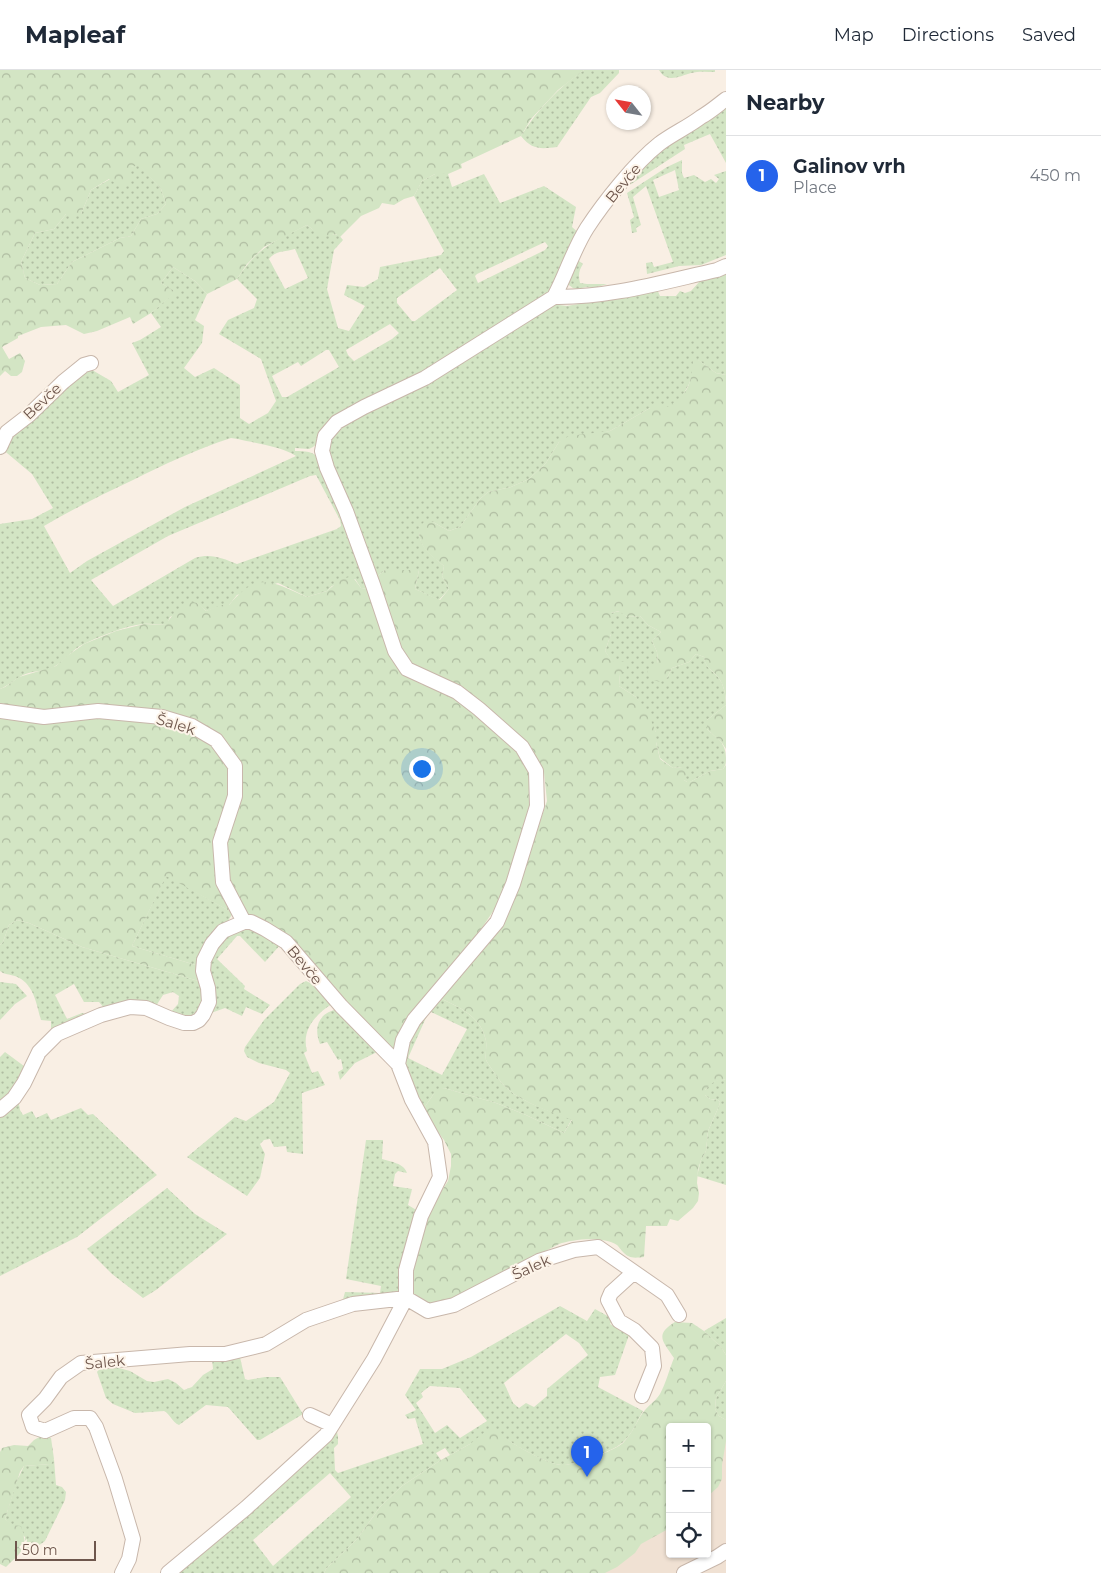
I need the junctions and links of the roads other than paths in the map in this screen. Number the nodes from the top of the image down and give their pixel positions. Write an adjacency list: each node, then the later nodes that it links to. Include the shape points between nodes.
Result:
1 (726, 99): 3 (street, Bevče, via 659,144 636,166 587,228)
2 (726, 266): 3 (street, via 619,292 578,298)
3 (554, 297): 8 (street, via 425,378 337,422 325,436 322,451 327,468 346,511 395,650 407,669 456,692 479,709 522,747 536,771 537,806 513,884 497,922 414,1020 403,1040)
4 (91, 363): 5 (street, Bevče, via 63,382 7,432)
5 (0, 447)
6 (0, 710): 7 (street, Šalek, via 44,717 98,711 162,717 192,726 216,740 235,766 236,796 220,842 224,882)
7 (244, 922): 8 (street, Bevče, via 251,922 286,942 341,1006); 9 (street, via 223,931 204,960 209,1002 198,1020 184,1022 146,1008 130,1008 102,1015 57,1034 39,1052 14,1098)
8 (398, 1064): 11 (street, Bevče, via 412,1100 436,1142 440,1177 421,1216 406,1270)
9 (0, 1110)
10 (634, 1272): 11 (street, Šalek, via 598,1247 574,1250 539,1261 454,1305 428,1311); 12 (street, Šalek, via 668,1294); 13 (street, via 608,1300 619,1321 634,1330 652,1348 654,1366)
11 (406, 1298): 15 (street, via 374,1359); 17 (street, Šalek, via 353,1304 306,1320 266,1344 225,1354 81,1363 61,1377 29,1415 33,1427 45,1431 74,1418 90,1418 96,1427 133,1539)
12 (679, 1315)
13 (642, 1396)
14 (310, 1415): 15 (street)
15 (332, 1425): 18 (street, via 326,1435 253,1502)
16 (726, 1551): 19 (street)
17 (122, 1573)
18 (168, 1573)
19 (684, 1573)

